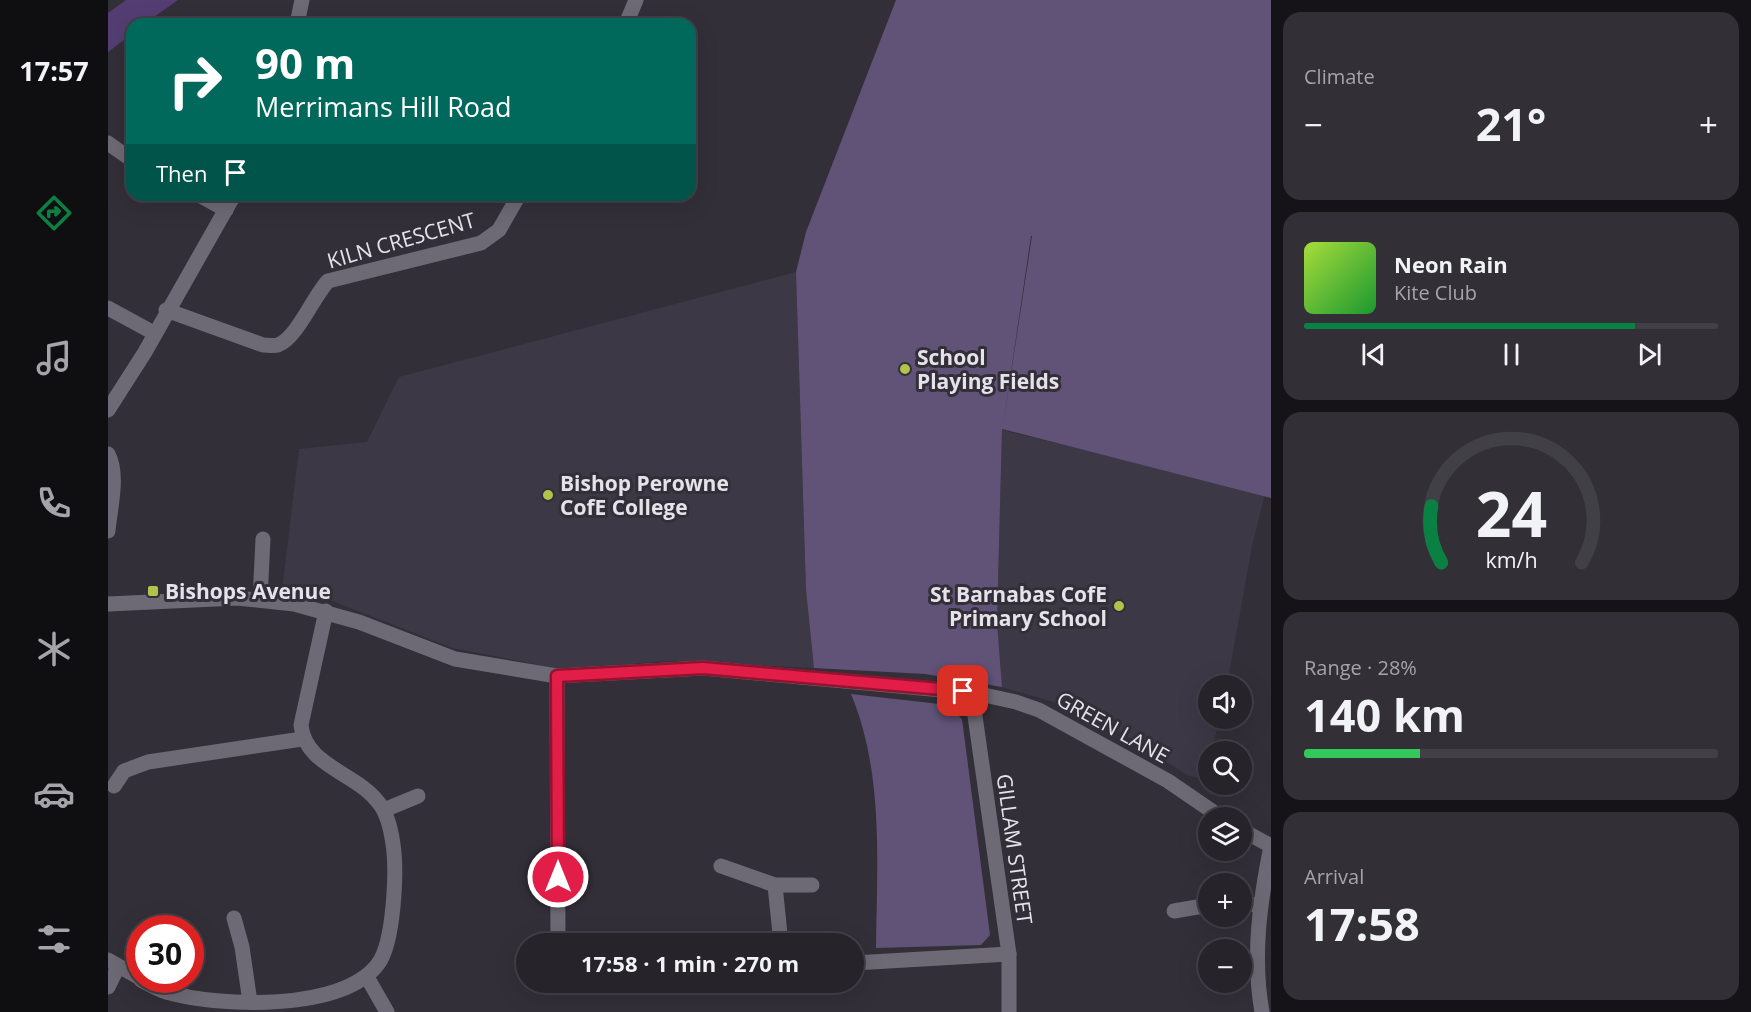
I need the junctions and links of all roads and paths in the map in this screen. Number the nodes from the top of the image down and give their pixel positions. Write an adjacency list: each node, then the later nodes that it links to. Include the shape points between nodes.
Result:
1 (302, 0): 3 (street)
2 (636, 0): 4 (street)
3 (298, 18)
4 (628, 18)
5 (108, 143): 6 (street)
6 (126, 156)
7 (210, 201): 10 (street)
8 (231, 201): 10 (street)
9 (516, 201): 12 (street, KILN CRESCENT, via 499,230 481,243 328,281 292,335 277,345 263,345)
10 (226, 210): 12 (street)
11 (108, 308): 13 (street)
12 (166, 310): 13 (street)
13 (154, 333): 14 (street)
14 (108, 410)
15 (108, 454): 16 (street, via 112,461)
16 (108, 531)
17 (263, 539): 18 (street)
18 (260, 600): 19 (street, GREEN LANE); 20 (street, GREEN LANE)
19 (108, 604)
20 (326, 611): 21 (street, GREEN LANE, via 455,659); 23 (street, via 301,724)
21 (557, 676): 22 (street, GREEN LANE, via 703,668); 38 (street)
22 (975, 693): 26 (street, GREEN LANE, via 1039,710 1168,781); 40 (street, GILLAM STREET)
23 (303, 739): 24 (street, via 148,762 124,771); 27 (street, via 312,753 364,788)
24 (114, 786)
25 (418, 796): 27 (street)
26 (1206, 807)
27 (384, 810): 43 (street, via 394,845 392,914 389,941 379,963)
28 (1252, 836): 29 (street)
29 (1271, 846): 35 (street)
30 (721, 866): 31 (street)
31 (775, 885): 32 (street); 39 (street)
32 (812, 885)
33 (1252, 904): 35 (street)
34 (1198, 906): 36 (street)
35 (1259, 906): 49 (street, via 1258,986)
36 (1174, 911)
37 (234, 918): 46 (street)
38 (558, 933)
39 (780, 933)
40 (1009, 954): 41 (street); 48 (street, GILLAM STREET)
41 (864, 962)
42 (113, 964): 44 (street)
43 (366, 976): 46 (street, via 345,989 310,998); 47 (street)
44 (108, 987)
45 (171, 993): 46 (street)
46 (250, 1002)
47 (387, 1012)
48 (1009, 1012)
49 (1263, 1012)

